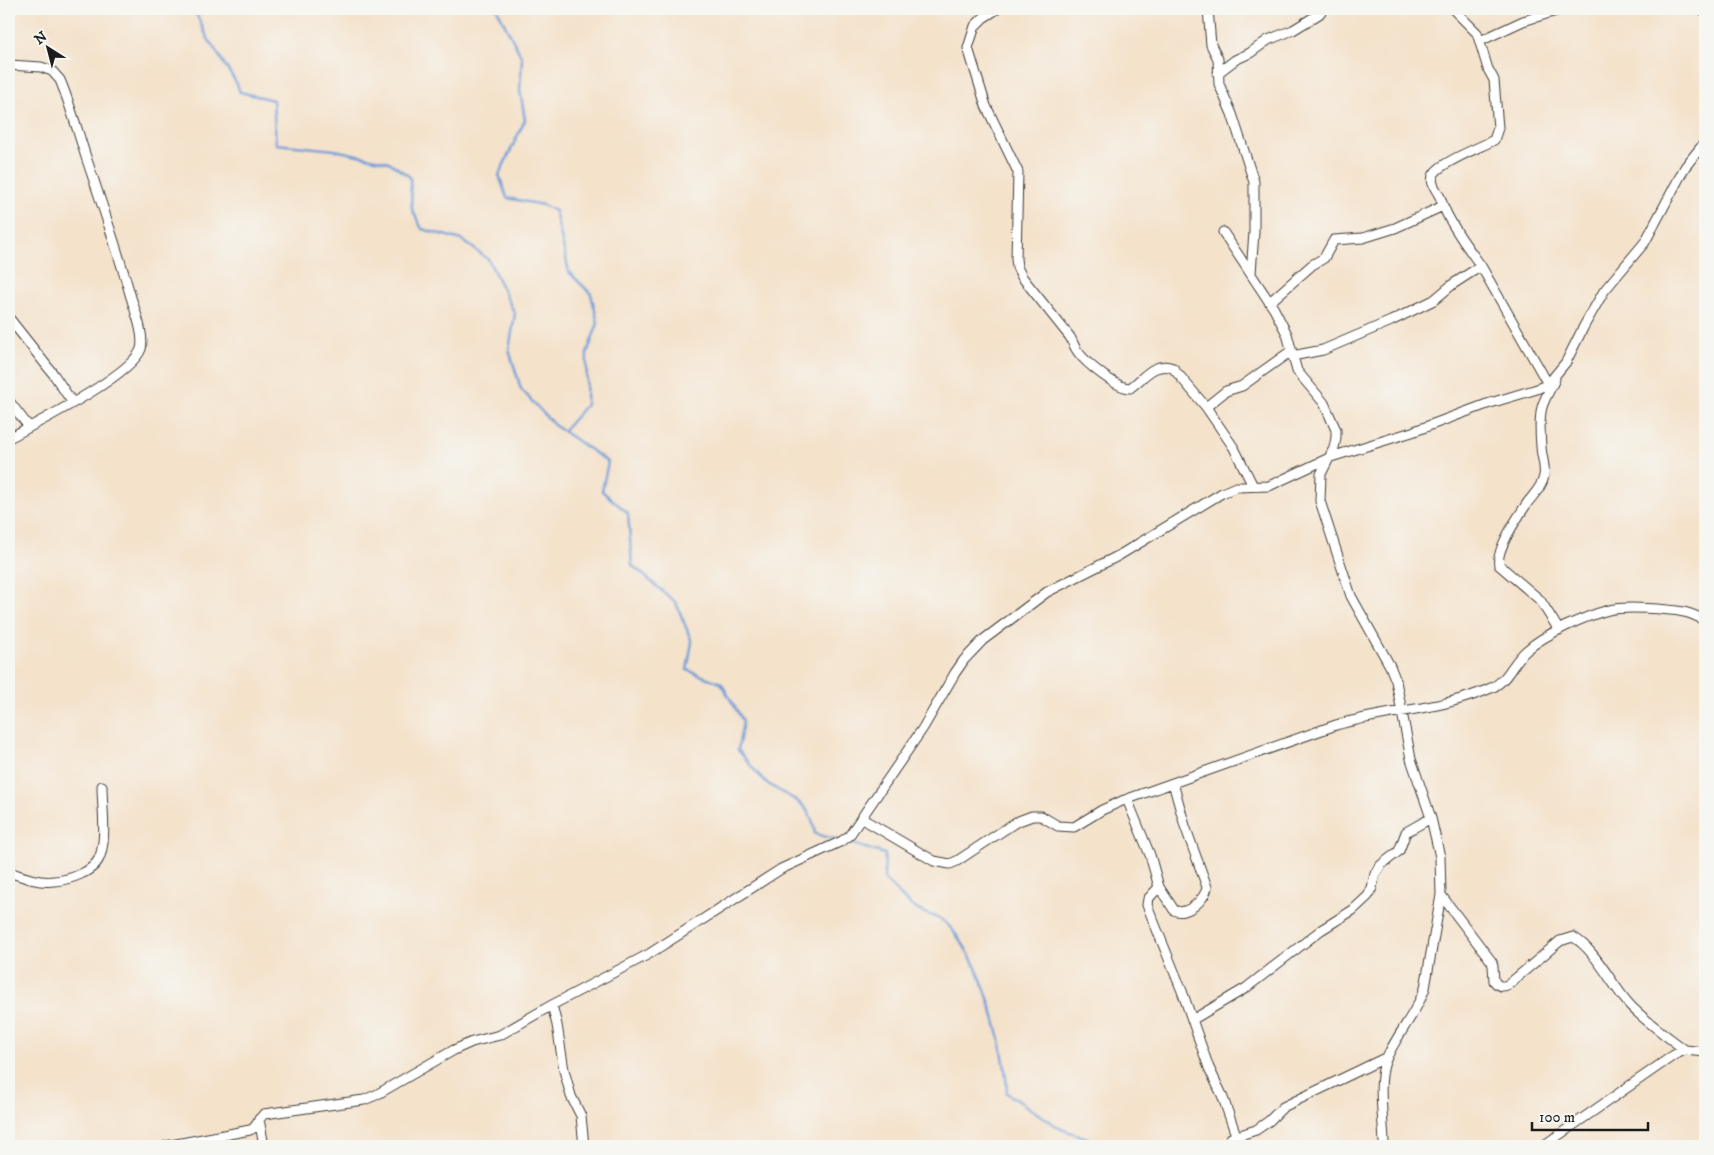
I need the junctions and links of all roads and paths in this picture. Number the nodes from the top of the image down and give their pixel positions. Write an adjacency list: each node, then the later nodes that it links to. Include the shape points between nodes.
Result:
1 (997, 9): 23 (street, via 975,26 968,48 986,106 1018,172 1016,259 1019,272 1070,337 1075,349 1119,385 1133,386 1152,369 1167,366)
2 (1208, 9): 10 (street, via 1211,45 1218,59)
3 (1323, 9): 10 (street)
4 (1454, 9): 8 (street)
5 (1563, 9): 8 (street, via 1523,21)
6 (1699, 9): 7 (street)
7 (1705, 11)
8 (1480, 41): 12 (street, via 1494,80 1498,128 1493,140 1433,174 1432,181)
9 (9, 65): 22 (street, via 41,66 60,80 118,251 141,336 141,349 134,360)
10 (1218, 73): 15 (street, via 1254,182)
11 (1705, 142): 19 (street, via 1685,167 1645,242 1596,303)
12 (1443, 206): 14 (street); 16 (street, via 1395,228 1363,238 1334,240 1324,258)
13 (1223, 232): 15 (street)
14 (1481, 266): 18 (street, via 1434,300 1392,321 1324,350); 20 (street)
15 (1251, 273): 16 (street)
16 (1270, 302): 18 (street, via 1287,334)
17 (9, 318): 22 (street)
18 (1292, 353): 23 (street); 26 (street, via 1297,371 1318,394 1332,419 1336,438)
19 (1558, 374): 20 (street); 29 (street, via 1541,410 1540,445 1544,478 1507,537 1498,561 1540,600)
20 (1548, 384): 26 (street)
21 (9, 401): 24 (street)
22 (72, 402): 24 (street)
23 (1206, 407): 27 (street, via 1234,448)
24 (29, 427): 25 (street)
25 (9, 438)
26 (1331, 457): 27 (street, via 1269,486); 30 (street, via 1321,474 1320,502 1351,596 1396,681)
27 (1253, 486): 34 (street, via 1236,487 1222,493 1118,556 1047,592 983,640 955,673 923,728)
28 (1705, 621): 29 (street, via 1686,612 1621,609 1609,610)
29 (1559, 630): 30 (street, via 1526,650 1504,680 1492,688 1467,698)
30 (1401, 711): 31 (street, via 1336,725); 35 (street, via 1411,759)
31 (1172, 783): 33 (street); 37 (street, via 1207,890 1202,899 1180,913 1174,910)
32 (102, 786): 36 (street, via 103,843 100,858 94,865 76,876 54,882)
33 (1127, 799): 34 (street, via 1074,827 1058,826 1042,816 1032,816 1016,822 950,864 934,861); 37 (street)
34 (861, 818): 39 (street, via 842,841 781,869 649,954)
35 (1431, 818): 38 (street, via 1440,857); 40 (street, via 1406,832 1399,851 1377,870 1368,896 1353,910 1321,930 1246,988)
36 (9, 872)
37 (1160, 886): 40 (street, via 1148,899 1147,905)
38 (1441, 895): 41 (street, via 1492,962 1494,981 1498,985 1509,984 1560,941 1573,937 1590,953 1628,1003); 43 (street, via 1421,1000)
39 (552, 1005): 44 (street, via 500,1034 454,1050 364,1100 273,1112); 48 (street, via 565,1076 581,1116)
40 (1192, 1020): 45 (street)
41 (1685, 1050): 42 (street); 51 (street)
42 (1705, 1052)
43 (1387, 1057): 45 (street, via 1283,1107 1256,1130); 50 (street, via 1381,1078)
44 (259, 1119): 46 (street, via 250,1130); 47 (street)
45 (1236, 1135): 49 (street, via 1229,1139)
46 (166, 1146)
47 (264, 1146)
48 (584, 1146)
49 (1230, 1146)
50 (1384, 1146)
51 (1543, 1146)

